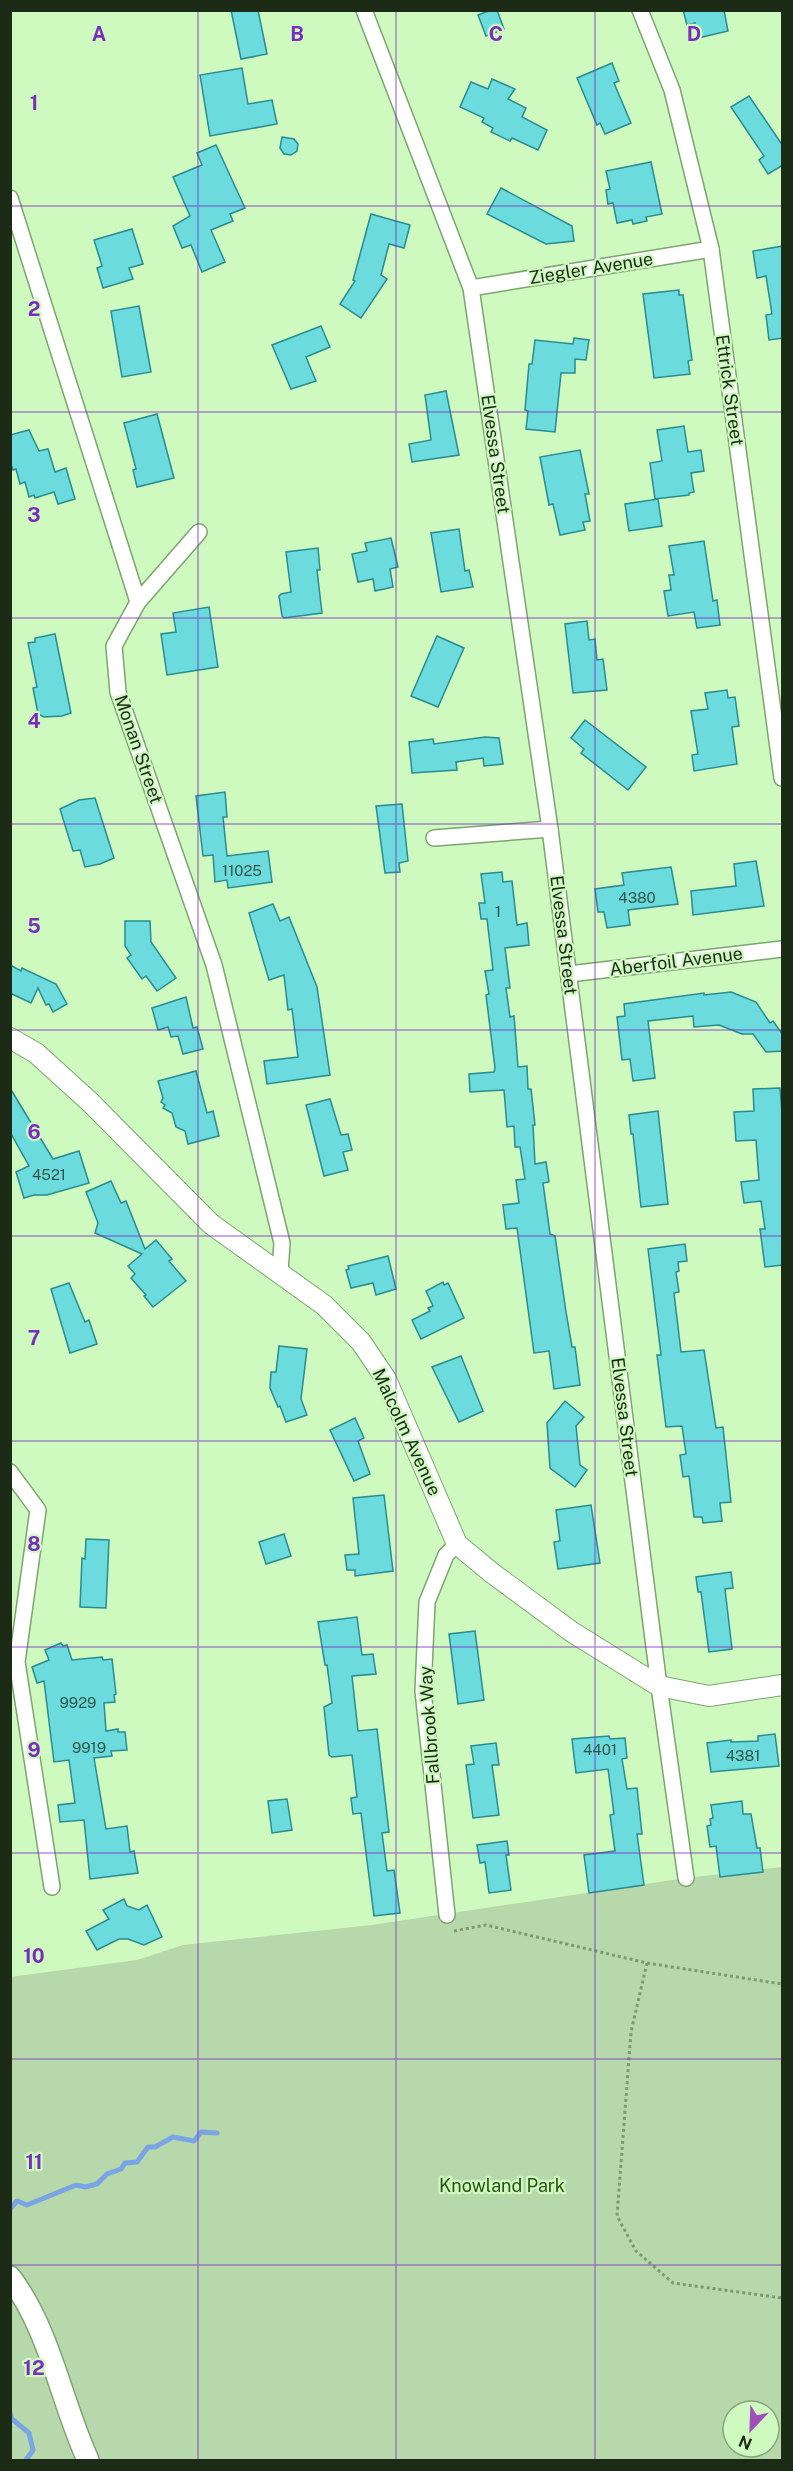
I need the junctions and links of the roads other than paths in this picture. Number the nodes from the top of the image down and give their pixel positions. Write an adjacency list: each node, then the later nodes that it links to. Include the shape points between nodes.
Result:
1 (364, 10): 5 (street, Elvessa Street)
2 (640, 10): 4 (street, Ettrick Street, via 672,90)
3 (10, 198): 7 (street)
4 (711, 249): 5 (street, Ziegler Avenue); 8 (street, Ettrick Street)
5 (471, 288): 9 (street, Elvessa Street)
6 (199, 532): 7 (street)
7 (138, 602): 14 (street, Monan Street, via 114,646 118,692 214,965 282,1243)
8 (783, 778)
9 (550, 829): 10 (street); 12 (street, Elvessa Street)
10 (434, 838)
11 (783, 949): 12 (street, Aberfoil Avenue)
12 (569, 974): 18 (street, Elvessa Street)
13 (10, 1038): 14 (street, Malcolm Avenue, via 36,1053 90,1102 211,1224)
14 (280, 1272): 16 (street, Malcolm Avenue, via 324,1305 354,1335 386,1379)
15 (10, 1472): 20 (street, via 38,1510 17,1662)
16 (457, 1544): 18 (street, Malcolm Avenue, via 572,1632); 21 (street, Fallbrook Way, via 446,1555 427,1602 423,1691)
17 (783, 1685): 18 (street, Malcolm Avenue, via 709,1696)
18 (659, 1686): 19 (street, Elvessa Street)
19 (686, 1878)
20 (52, 1887)
21 (447, 1915)
22 (10, 2277): 23 (main road, via 43,2337)
23 (88, 2460)

